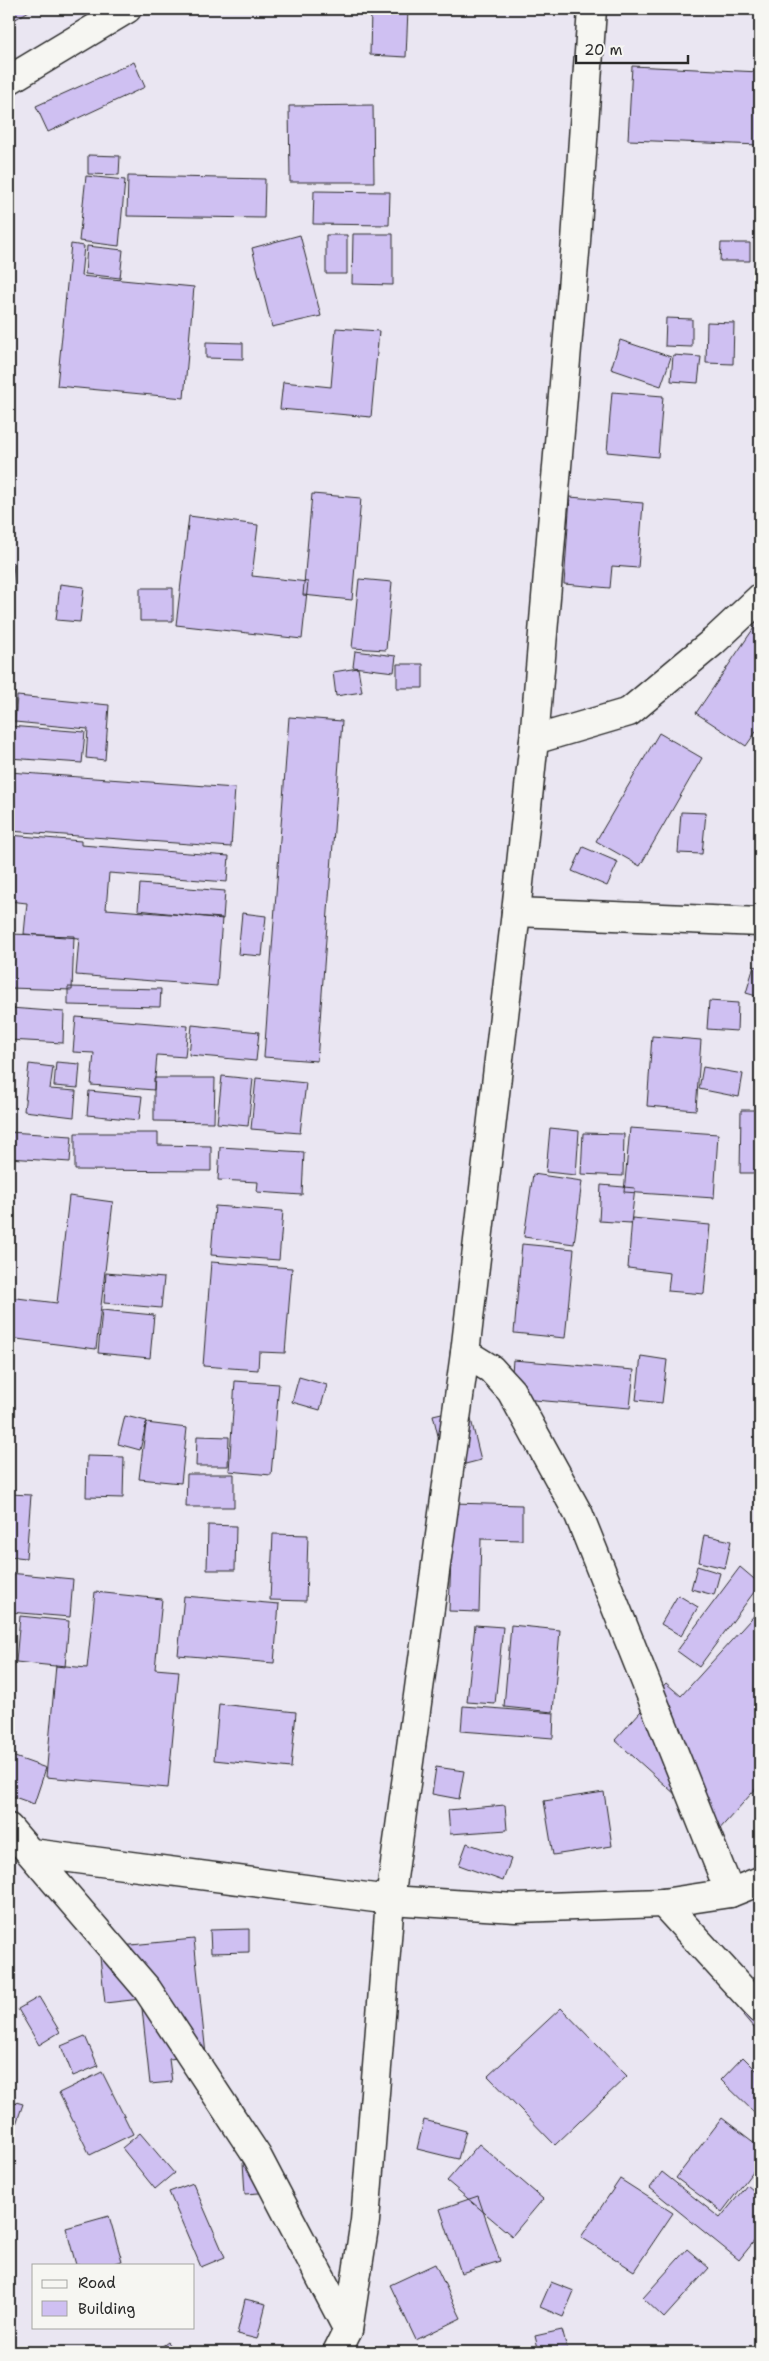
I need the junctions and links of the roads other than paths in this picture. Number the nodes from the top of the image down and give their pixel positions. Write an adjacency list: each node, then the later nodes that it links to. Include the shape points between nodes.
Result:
1 (127, 9): 3 (main road)
2 (592, 9): 5 (main road)
3 (9, 80)
4 (760, 598): 5 (main road, via 629,712)
5 (534, 740): 6 (main road)
6 (516, 912): 7 (main road); 8 (main road)
7 (760, 922)
8 (465, 1353): 12 (main road, via 491,1369 511,1391 579,1515); 13 (main road)
9 (9, 1828): 10 (main road)
10 (32, 1854): 13 (main road); 16 (main road, via 147,1989 257,2156)
11 (760, 1881): 12 (main road)
12 (730, 1893): 14 (main road)
13 (390, 1900): 14 (main road, via 516,1908); 16 (main road, via 365,2221)
14 (663, 1903): 15 (main road)
15 (760, 2009)
16 (342, 2341)

